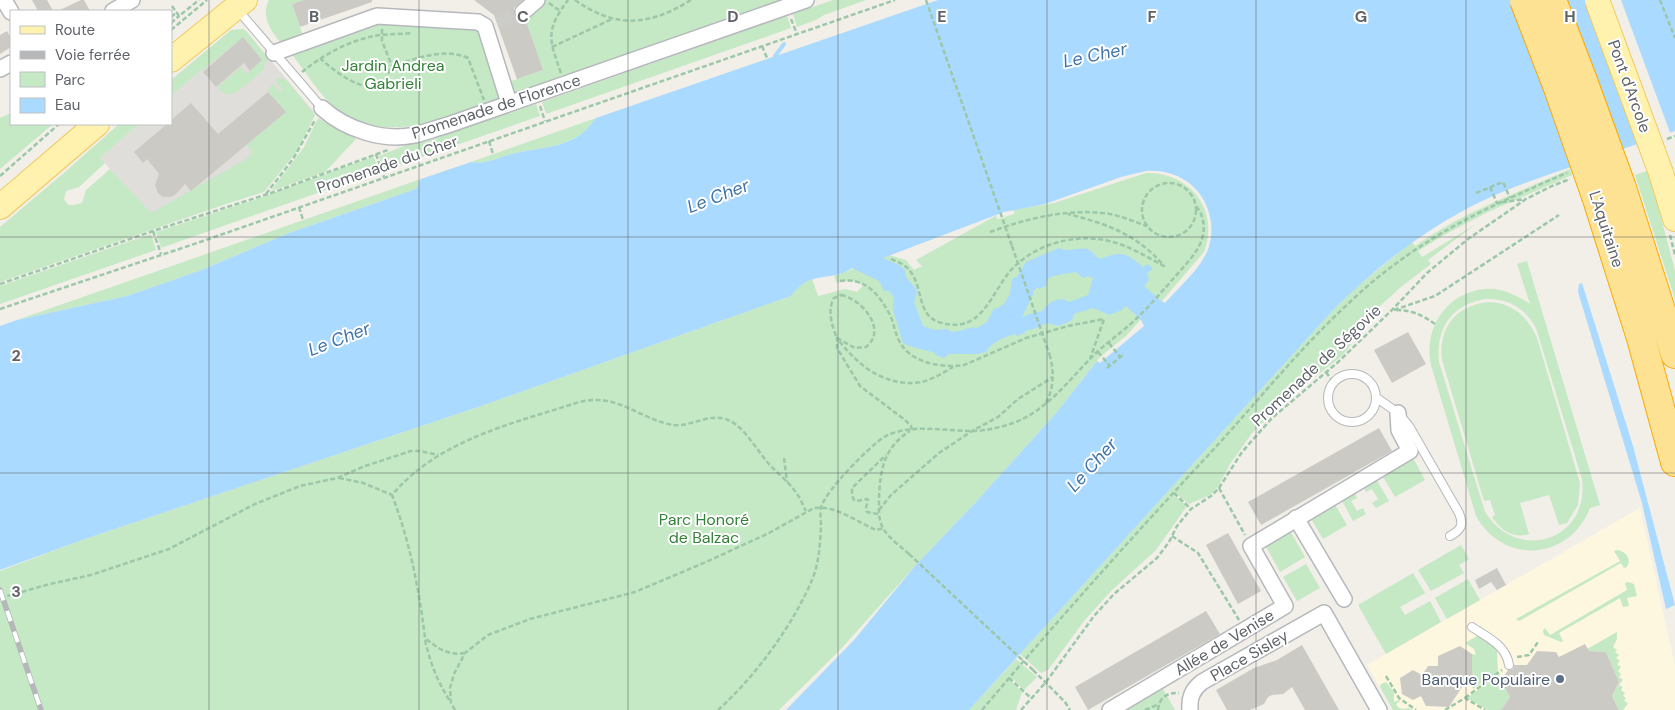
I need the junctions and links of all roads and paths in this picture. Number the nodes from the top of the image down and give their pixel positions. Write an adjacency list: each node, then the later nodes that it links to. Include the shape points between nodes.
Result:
1 (132, 0): 19 (street)
2 (199, 0): 24 (path)
3 (207, 0): 28 (path)
4 (536, 0): 22 (street)
5 (546, 0): 20 (path)
6 (568, 0): 20 (path)
7 (575, 0): 25 (path)
8 (691, 0): 25 (path, via 650,19)
9 (806, 0): 43 (street, Promenade de Florence)
10 (895, 0): 33 (path, Promenade du Cher)
11 (926, 0): 73 (path)
12 (1524, 0): 101 (highway, L'Aquitaine, bridge, via 1596,196 1641,338)
13 (1552, 0): 87 (highway, L'Aquitaine, bridge, via 1622,188)
14 (1597, 0): 57 (main road, Pont d'Arcole, bridge)
15 (1606, 0): 57 (main road, Pont d'Arcole)
16 (1660, 0): 31 (path)
17 (233, 2): 32 (main road); 35 (lane, Promenade de Florence); 38 (main road)
18 (172, 6): 21 (path)
19 (115, 10)
20 (560, 11): 34 (path, via 551,30)
21 (177, 12): 23 (path); 24 (path)
22 (523, 12)
23 (172, 16)
24 (179, 16): 26 (path)
25 (612, 19): 34 (path)
26 (172, 22)
27 (383, 22): 30 (path)
28 (172, 29)
29 (412, 33): 30 (path)
30 (381, 35): 36 (path); 40 (path)
31 (1675, 38)
32 (172, 40)
33 (762, 46): 37 (path); 50 (path, Promenade du Cher)
34 (552, 47): 39 (path)
35 (274, 52): 41 (lane, Promenade de Florence); 43 (street, via 377,16 491,24)
36 (320, 58): 40 (path, via 332,70 366,85 382,83); 41 (path)
37 (767, 58)
38 (172, 59)
39 (556, 59)
40 (392, 66): 42 (path, via 436,54 464,56 470,61)
41 (295, 77): 44 (lane, Promenade de Florence)
42 (480, 88)
43 (509, 103): 44 (street, Promenade de Florence, via 448,125 401,136 353,128)
44 (322, 108): 61 (path, via 293,159)
45 (59, 125): 55 (path)
46 (74, 125): 59 (main road)
47 (96, 125): 67 (main road)
48 (1675, 136): 49 (path)
49 (1666, 139)
50 (489, 141): 53 (path); 58 (path, Promenade du Cher)
51 (392, 149): 52 (path)
52 (376, 154): 58 (path); 61 (path)
53 (494, 154)
54 (1572, 172): 63 (path)
55 (0, 176)
56 (1578, 176): 64 (path, Promenade de Ségovie)
57 (1669, 176): 71 (main road)
58 (384, 177): 68 (path, Promenade du Cher)
59 (0, 188)
60 (1490, 188): 62 (path); 63 (path, via 1503,182); 65 (path)
61 (266, 194): 75 (path)
62 (1476, 194)
63 (1510, 198): 65 (path)
64 (1526, 199): 65 (path); 82 (path, Promenade de Ségovie, via 1468,239 1427,273)
65 (1497, 203): 105 (path, via 1444,230 1402,258 1350,301)
66 (1195, 205): 74 (path, via 1194,218 1180,234 1160,235); 74 (path, via 1181,186 1169,183 1158,186 1148,193 1143,204 1143,216); 85 (path, via 1200,211 1203,236 1191,258 1138,317)
67 (0, 207)
68 (298, 207): 72 (path); 77 (path, Promenade du Cher)
69 (1068, 214): 73 (path); 74 (path, via 1116,215); 78 (path, via 1124,233 1164,266 1111,241 1087,238 1061,242 1042,248 1022,260 979,315 951,325 928,316 913,274)
70 (1559, 215): 82 (path, via 1435,296)
71 (1675, 219)
72 (303, 220)
73 (1005, 226): 76 (path); 91 (path, bridge, via 1050,356)
74 (1148, 227)
75 (153, 231): 77 (path); 80 (path)
76 (990, 232)
77 (161, 254): 81 (path, Promenade du Cher)
78 (891, 259)
79 (840, 281): 89 (path, via 851,279 874,292 908,353 924,362)
80 (0, 284)
81 (0, 309)
82 (1392, 310): 83 (path, via 1409,310); 90 (path, Promenade de Ségovie)
83 (1435, 324)
84 (837, 338): 84 (path, via 831,305 834,298 841,295 863,306 874,333 870,344 861,349); 89 (path, via 866,369 887,379 922,381); 96 (path, via 837,348 860,386 905,420)
85 (1109, 343): 86 (path); 86 (path, via 1122,356 1108,367)
86 (1098, 352): 88 (path)
87 (1675, 354)
88 (1090, 360): 89 (path, via 1104,319 1026,338 972,363); 94 (path)
89 (955, 366)
90 (1326, 372): 92 (path); 104 (path, Promenade de Ségovie, via 1272,418 1242,452)
91 (1053, 377): 94 (path, via 1050,396); 97 (path, via 1018,399 998,417)
92 (1333, 382): 93 (lane, via 1346,374 1360,375 1372,384); 93 (lane, via 1328,402 1340,420 1354,422 1368,417)
93 (1377, 398): 95 (lane)
94 (1044, 406): 97 (path, via 1029,416 995,429)
95 (1398, 413): 112 (street, via 1399,430 1410,451); 115 (lane, via 1409,426 1462,519 1461,530)
96 (912, 430): 97 (path); 98 (path); 107 (path, via 884,437 840,479)
97 (972, 431): 109 (path, via 912,475)
98 (888, 452): 109 (path, via 880,475); 111 (path, via 852,488 854,500 867,499 867,512)
99 (438, 455): 102 (path, via 411,451); 103 (path, via 492,429 577,403 598,400 620,404 673,424 717,417 730,420); 106 (path)
100 (784, 458): 103 (path)
101 (1675, 462)
102 (337, 478): 106 (path, via 364,482); 117 (path, via 300,486 255,504 169,549 91,575)
103 (788, 484): 110 (path)
104 (1219, 488): 108 (path, Promenade de Ségovie); 116 (path)
105 (1174, 493): 108 (path); 126 (path)
106 (392, 495): 121 (path, via 404,525 418,583)
107 (821, 507): 110 (path); 113 (path, via 876,530); 136 (path, via 818,560 805,596 770,650 739,690)
108 (1191, 509): 114 (path, Promenade de Ségovie)
109 (879, 510): 111 (path)
110 (806, 511): 123 (path, via 760,537 635,592 496,631)
111 (879, 514): 113 (path)
112 (1296, 518): 116 (street); 118 (street)
113 (884, 528): 127 (path, bridge)
114 (1172, 536): 120 (path, via 1198,553); 127 (path, Promenade de Ségovie, via 1157,558 1114,594 1094,616)
115 (1450, 536)
116 (1251, 546): 120 (street, Allée de Venise, via 1285,606)
117 (0, 598)
118 (1344, 599)
119 (1472, 627): 124 (lane, via 1501,647)
120 (1245, 630): 140 (street, Allée de Venise)
121 (425, 638): 123 (path, via 451,654); 131 (path, via 438,683)
122 (1538, 642): 124 (path, via 1528,656)
123 (465, 654): 131 (path, via 454,674 450,688)
124 (1509, 661): 130 (path)
125 (1386, 676): 133 (path)
126 (1010, 678): 128 (path); 137 (path)
127 (1046, 682): 128 (path, Promenade de Ségovie); 139 (path)
128 (1031, 698): 138 (path, Promenade de Ségovie)
129 (1408, 698): 133 (path)
130 (1465, 698): 145 (path); 146 (path)
131 (451, 703): 135 (path)
132 (1190, 703): 134 (path, via 1177,692 1162,698); 143 (street, Place Sisley, via 1194,689 1202,682 1324,613)
133 (1405, 703): 144 (path)
134 (1159, 704): 141 (path); 142 (path)
135 (454, 710)
136 (718, 710)
137 (982, 710)
138 (1021, 710)
139 (1070, 710)
140 (1110, 710)
141 (1145, 710)
142 (1158, 710)
143 (1379, 710)
144 (1416, 710)
145 (1445, 710)
146 (1485, 710)

